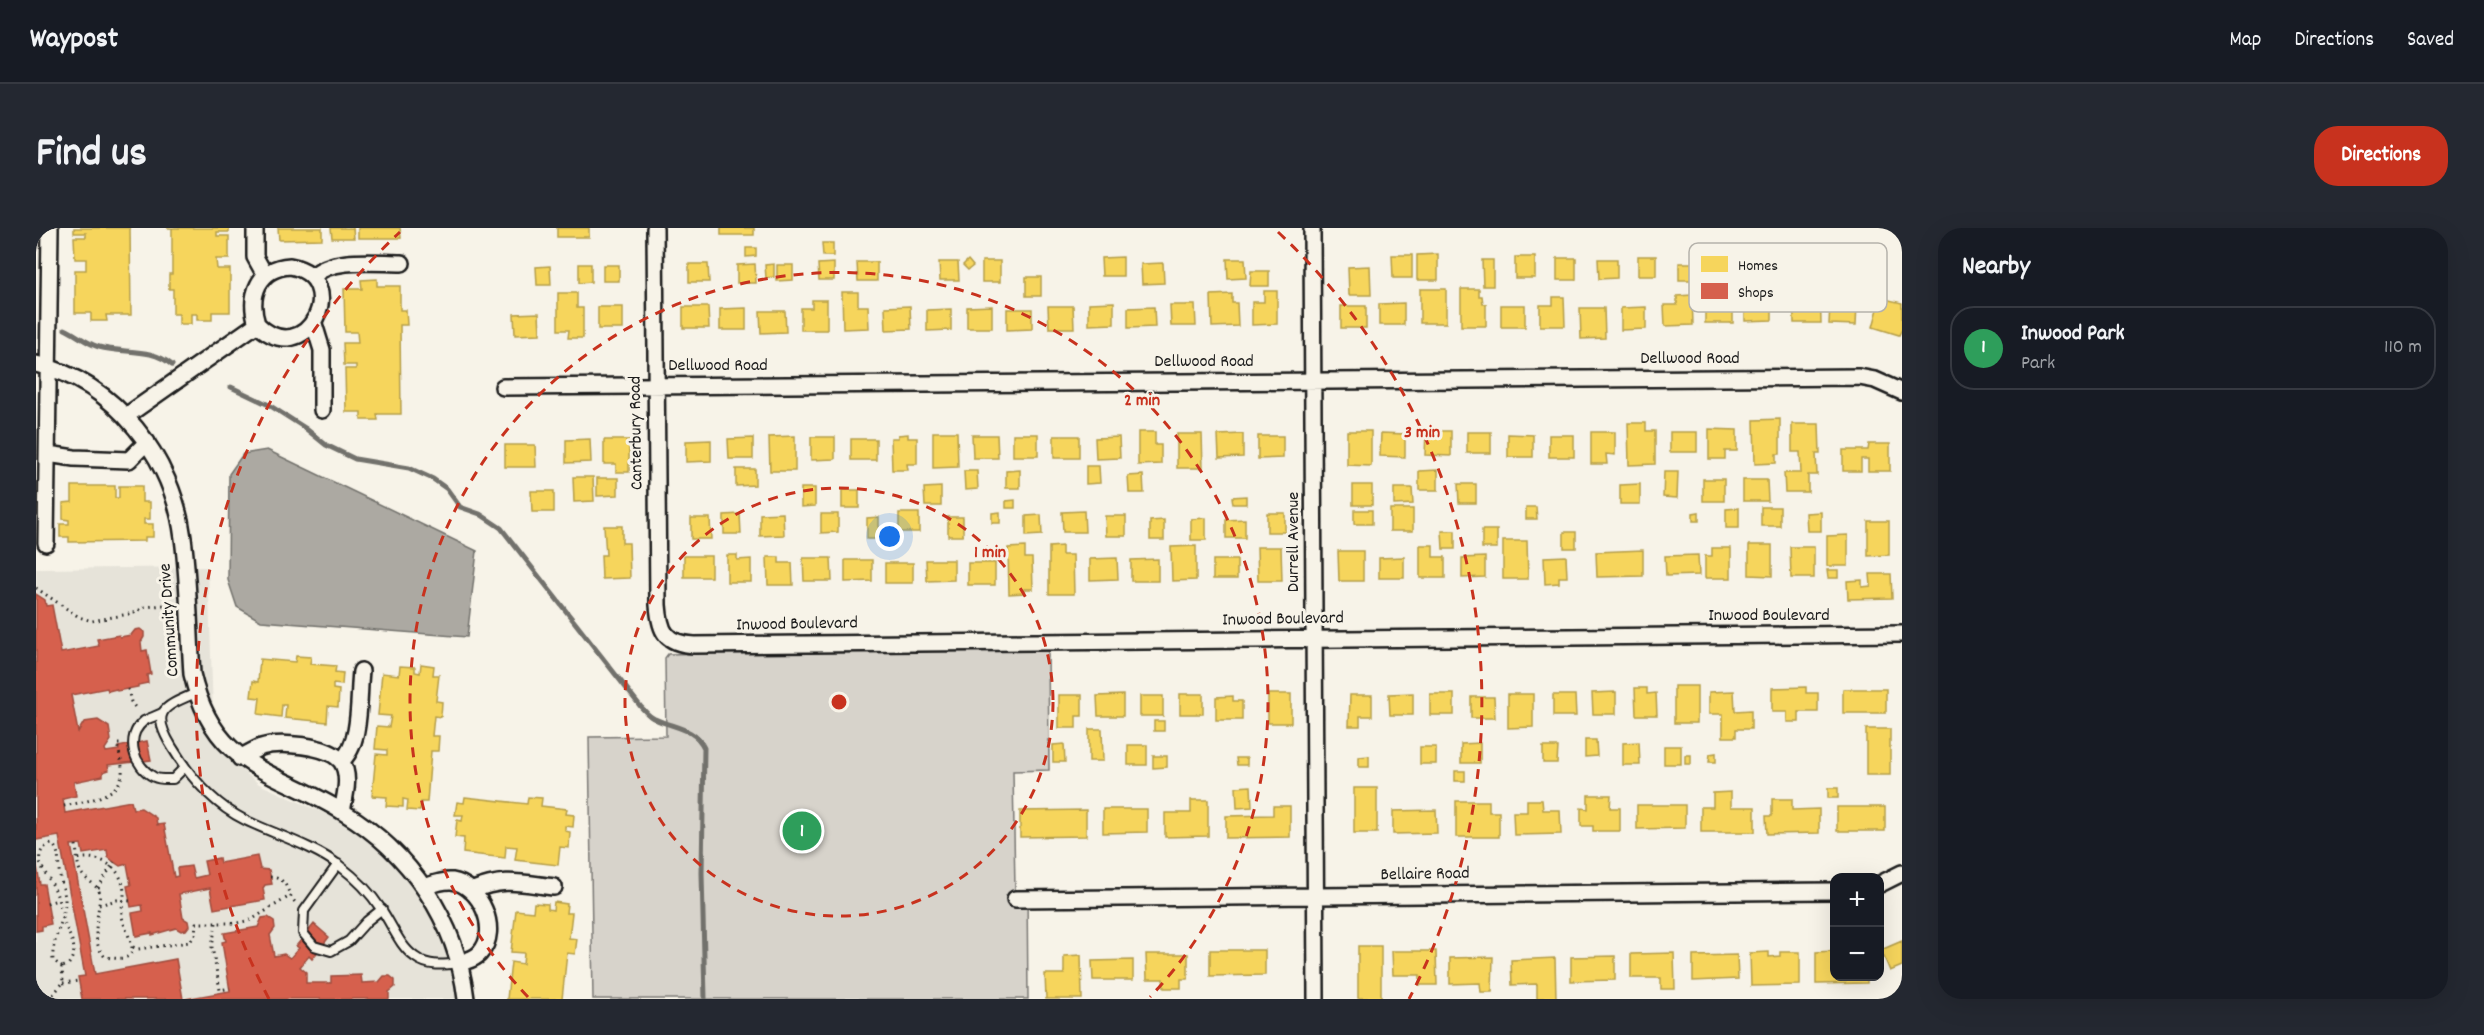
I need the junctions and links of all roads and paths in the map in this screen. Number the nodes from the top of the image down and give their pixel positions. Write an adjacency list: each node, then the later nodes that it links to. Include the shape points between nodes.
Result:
1 (50, 228): 6 (street)
2 (255, 228): 7 (street, via 255,257)
3 (655, 228): 14 (street, Canterbury Road)
4 (1312, 228): 12 (street, Durrell Avenue)
5 (402, 263): 8 (street, via 337,264 320,269)
6 (43, 268): 11 (street)
7 (265, 274): 8 (street, via 290,266); 9 (street, via 255,297)
8 (313, 276): 10 (street, via 321,299)
9 (258, 324): 10 (street, via 265,331 284,337 304,333); 17 (street)
10 (314, 324): 16 (street, via 322,350)
11 (43, 365): 17 (street, Community Drive, via 86,385); 19 (street)
12 (1313, 381): 14 (street, Dellwood Road); 15 (street, Dellwood Road, via 1859,377); 25 (street, Durrell Avenue)
13 (503, 387): 14 (street, Dellwood Road)
14 (656, 387): 24 (street, Canterbury Road, via 658,605)
15 (1902, 392)
16 (322, 410)
17 (126, 416): 18 (street, Community Drive)
18 (147, 442): 19 (street, via 129,460); 22 (street, Community Drive, via 173,493 183,537)
19 (48, 454): 20 (street)
20 (46, 543)
21 (36, 588): 22 (path, via 79,617 92,621 159,604)
22 (187, 604): 28 (street, Community Drive)
23 (1902, 634): 25 (street, Inwood Boulevard)
24 (666, 635): 25 (street, Inwood Boulevard, via 678,643 694,645)
25 (1314, 639): 50 (street, Durrell Avenue)
26 (361, 671): 33 (street, via 355,743)
27 (128, 689): 29 (path)
28 (196, 693): 30 (lane, via 169,704); 32 (street, Community Drive, via 218,734)
29 (136, 710)
30 (162, 713): 34 (lane, via 160,728); 34 (lane, via 143,722 133,738 135,757 142,770 156,779 173,779)
31 (124, 743): 35 (path, via 117,744 122,773 114,789)
32 (240, 758): 33 (street, via 274,745 317,748); 36 (street, Community Drive)
33 (341, 761): 36 (street, via 347,783)
34 (184, 768): 40 (lane, via 218,802 243,819)
35 (64, 806)
36 (342, 812): 44 (street, Community Drive, via 377,836)
37 (75, 845): 38 (path)
38 (78, 859): 39 (path, via 94,857); 46 (path, via 80,871)
39 (113, 864): 46 (path); 53 (path, via 121,880)
40 (338, 864): 58 (lane); 58 (lane, via 304,911 303,933 314,946 331,951 349,941)
41 (1902, 873): 43 (street)
42 (270, 877): 49 (path, via 285,882)
43 (1884, 882)
44 (424, 887): 47 (street, via 450,881); 62 (street, Community Drive, via 452,939)
45 (555, 887): 47 (street, via 501,881)
46 (98, 888): 57 (path)
47 (471, 891): 62 (street, via 484,909 488,932 478,955)
48 (1830, 891): 50 (street, Bellaire Road)
49 (290, 896): 55 (path); 60 (path, via 251,920)
50 (1316, 896): 51 (street, Bellaire Road); 69 (street, Durrell Avenue)
51 (1015, 899)
52 (58, 900): 56 (path); 59 (path); 59 (path, via 40,863 39,856 48,844 58,852 65,898)
53 (123, 901): 54 (path); 57 (path); 61 (path, via 122,918)
54 (130, 901)
55 (295, 902)
56 (47, 903)
57 (99, 905): 61 (path, via 99,950 105,957 123,958)
58 (382, 909): 62 (lane, via 414,957 437,965)
59 (63, 914): 63 (path, via 53,952 53,960); 63 (path, via 75,950 68,966)
60 (216, 923): 61 (path, via 196,923 190,942); 66 (path, via 212,947 220,990)
61 (133, 947)
62 (459, 963): 68 (street, Community Drive)
63 (62, 967): 65 (path)
64 (78, 981): 65 (path)
65 (63, 983): 67 (path)
66 (230, 988)
67 (49, 999)
68 (466, 999)
69 (1316, 999)

